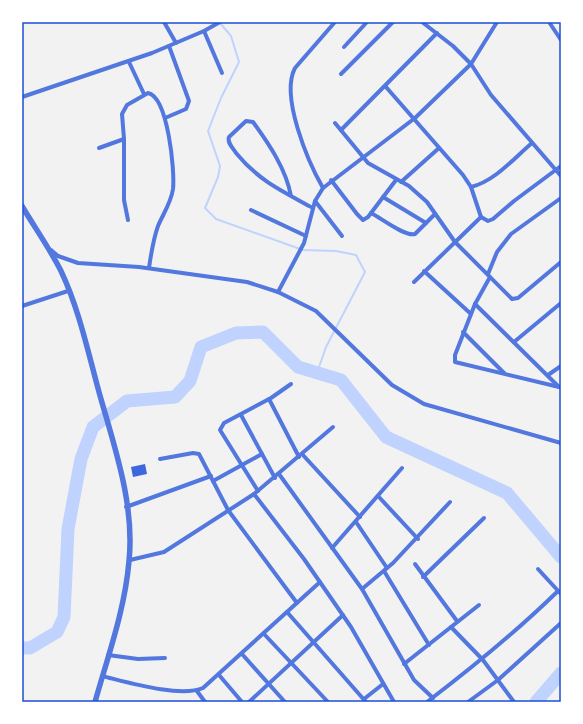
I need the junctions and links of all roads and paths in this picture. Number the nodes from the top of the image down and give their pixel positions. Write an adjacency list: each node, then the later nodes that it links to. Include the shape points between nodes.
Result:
1 (164, 22): 12 (street)
2 (335, 22): 38 (street, via 294,68 290,84 303,147)
3 (367, 22): 14 (street)
4 (393, 22): 18 (street)
5 (422, 22): 10 (street)
6 (496, 22): 16 (street)
7 (550, 22): 11 (street)
8 (219, 23): 9 (street)
9 (204, 31): 12 (street); 17 (street)
10 (438, 33): 16 (street); 19 (street)
11 (561, 40)
12 (176, 43): 13 (street)
13 (170, 46): 15 (street); 22 (street, via 188,102 186,109)
14 (344, 47)
15 (129, 62): 20 (street); 21 (street)
16 (470, 64): 23 (street); 27 (street, via 491,95)
17 (222, 73)
18 (341, 74)
19 (386, 87): 23 (street); 25 (street)
20 (144, 94): 22 (street, via 155,96); 26 (street, via 123,110 121,121)
21 (22, 97)
22 (165, 118): 56 (street, via 173,188 172,197 154,238)
23 (415, 118): 29 (street); 30 (street)
24 (335, 123): 25 (street)
25 (341, 130): 30 (street)
26 (124, 140): 28 (street); 49 (street, via 124,200)
27 (532, 143): 32 (street); 37 (street, via 490,179)
28 (99, 148)
29 (439, 148): 36 (street); 37 (street)
30 (362, 157): 34 (street); 35 (street)
31 (561, 166): 32 (street)
32 (557, 171): 33 (street); 48 (street, via 493,219 488,221)
33 (561, 176)
34 (331, 180): 38 (street); 46 (street, via 361,219 366,219)
35 (396, 180): 36 (street); 40 (street)
36 (401, 182): 47 (street, via 418,193)
37 (471, 187): 48 (street)
38 (322, 188): 42 (street)
39 (291, 196): 39 (street, via 250,170 229,143 229,137 246,121 253,122 270,148 285,176); 44 (street)
40 (383, 197): 46 (street); 50 (street)
41 (561, 198): 58 (street, via 511,234 496,252)
42 (315, 201): 44 (street); 52 (street)
43 (22, 206): 54 (street)
44 (313, 208): 51 (street)
45 (251, 210): 51 (street)
46 (372, 213): 50 (street, via 412,235)
47 (435, 214): 50 (street); 53 (street)
48 (481, 216): 53 (street)
49 (128, 220)
50 (426, 223)
51 (306, 236): 61 (street)
52 (342, 236)
53 (455, 242): 57 (street); 58 (street)
54 (49, 249): 56 (street, via 58,256 78,262); 60 (street)
55 (561, 262): 58 (street, via 514,300)
56 (149, 268): 61 (street, via 247,282)
57 (424, 271): 59 (street); 65 (street)
58 (489, 275): 63 (street)
59 (414, 282)
60 (68, 291): 64 (street); 90 (street, via 80,321 115,449)
61 (278, 292): 76 (street, via 316,312 392,385 424,404)
62 (561, 303): 67 (street)
63 (475, 304): 65 (street); 67 (street)
64 (22, 306)
65 (471, 314): 66 (street)
66 (464, 332): 69 (street); 69 (street, via 454,355 455,362)
67 (514, 342): 70 (street)
68 (561, 366): 70 (street)
69 (505, 374): 72 (street)
70 (548, 375): 72 (street)
71 (291, 384): 73 (street)
72 (560, 387)
73 (269, 399): 74 (street); 78 (street)
74 (241, 415): 77 (street); 80 (street, via 224,423 220,430)
75 (333, 426): 78 (street)
76 (561, 443)
77 (262, 454): 80 (street); 84 (street)
78 (300, 456): 82 (street); 92 (street)
79 (160, 460): 83 (street, via 197,452)
80 (241, 466): 85 (street); 86 (street)
81 (402, 468): 88 (street)
82 (279, 474): 84 (street); 96 (street)
83 (211, 476): 85 (street); 90 (street)
84 (275, 478): 86 (street)
85 (213, 481): 91 (street)
86 (258, 491): 87 (street)
87 (254, 494): 91 (street); 102 (street)
88 (378, 496): 92 (street); 95 (street)
89 (450, 502): 95 (street)
90 (126, 507): 97 (street)
91 (228, 510): 97 (street, via 164,552); 105 (street)
92 (360, 517): 94 (street)
93 (484, 518): 101 (street)
94 (356, 522): 96 (street); 100 (street)
95 (418, 539): 100 (street)
96 (332, 548): 103 (street)
97 (130, 560): 116 (street, via 124,598)
98 (415, 564): 101 (street)
99 (538, 569): 104 (street)
100 (386, 570): 103 (street); 114 (street)
101 (423, 577): 109 (street)
102 (320, 582): 105 (street); 108 (street)
103 (362, 589): 120 (street)
104 (560, 592): 118 (street)
105 (297, 602): 107 (street)
106 (479, 605): 109 (street)
107 (287, 612): 112 (street); 113 (street)
108 (343, 615): 113 (street); 125 (street)
109 (457, 622): 111 (street)
110 (561, 623): 123 (street)
111 (451, 627): 114 (street); 118 (street)
112 (264, 634): 115 (street); 119 (street)
113 (313, 641): 119 (street); 128 (street)
114 (429, 645): 120 (street)
115 (242, 654): 121 (street); 124 (street)
116 (108, 656): 117 (street); 122 (street)
117 (165, 658)
118 (483, 660): 123 (street); 127 (street)
119 (291, 662): 124 (street); 134 (street)
120 (404, 664): 127 (street, via 417,684)
121 (219, 675): 126 (street); 131 (street)
122 (102, 676): 126 (street, via 163,689); 129 (street)
123 (498, 680): 137 (street); 138 (street)
124 (269, 683): 132 (street); 133 (street)
125 (383, 684): 128 (street); 135 (street)
126 (197, 691): 130 (street)
127 (433, 698): 136 (street)
128 (365, 700)
129 (95, 702)
130 (205, 702)
131 (242, 702)
132 (249, 702)
133 (285, 702)
134 (328, 702)
135 (394, 702)
136 (427, 702)
137 (468, 702)
138 (514, 702)

